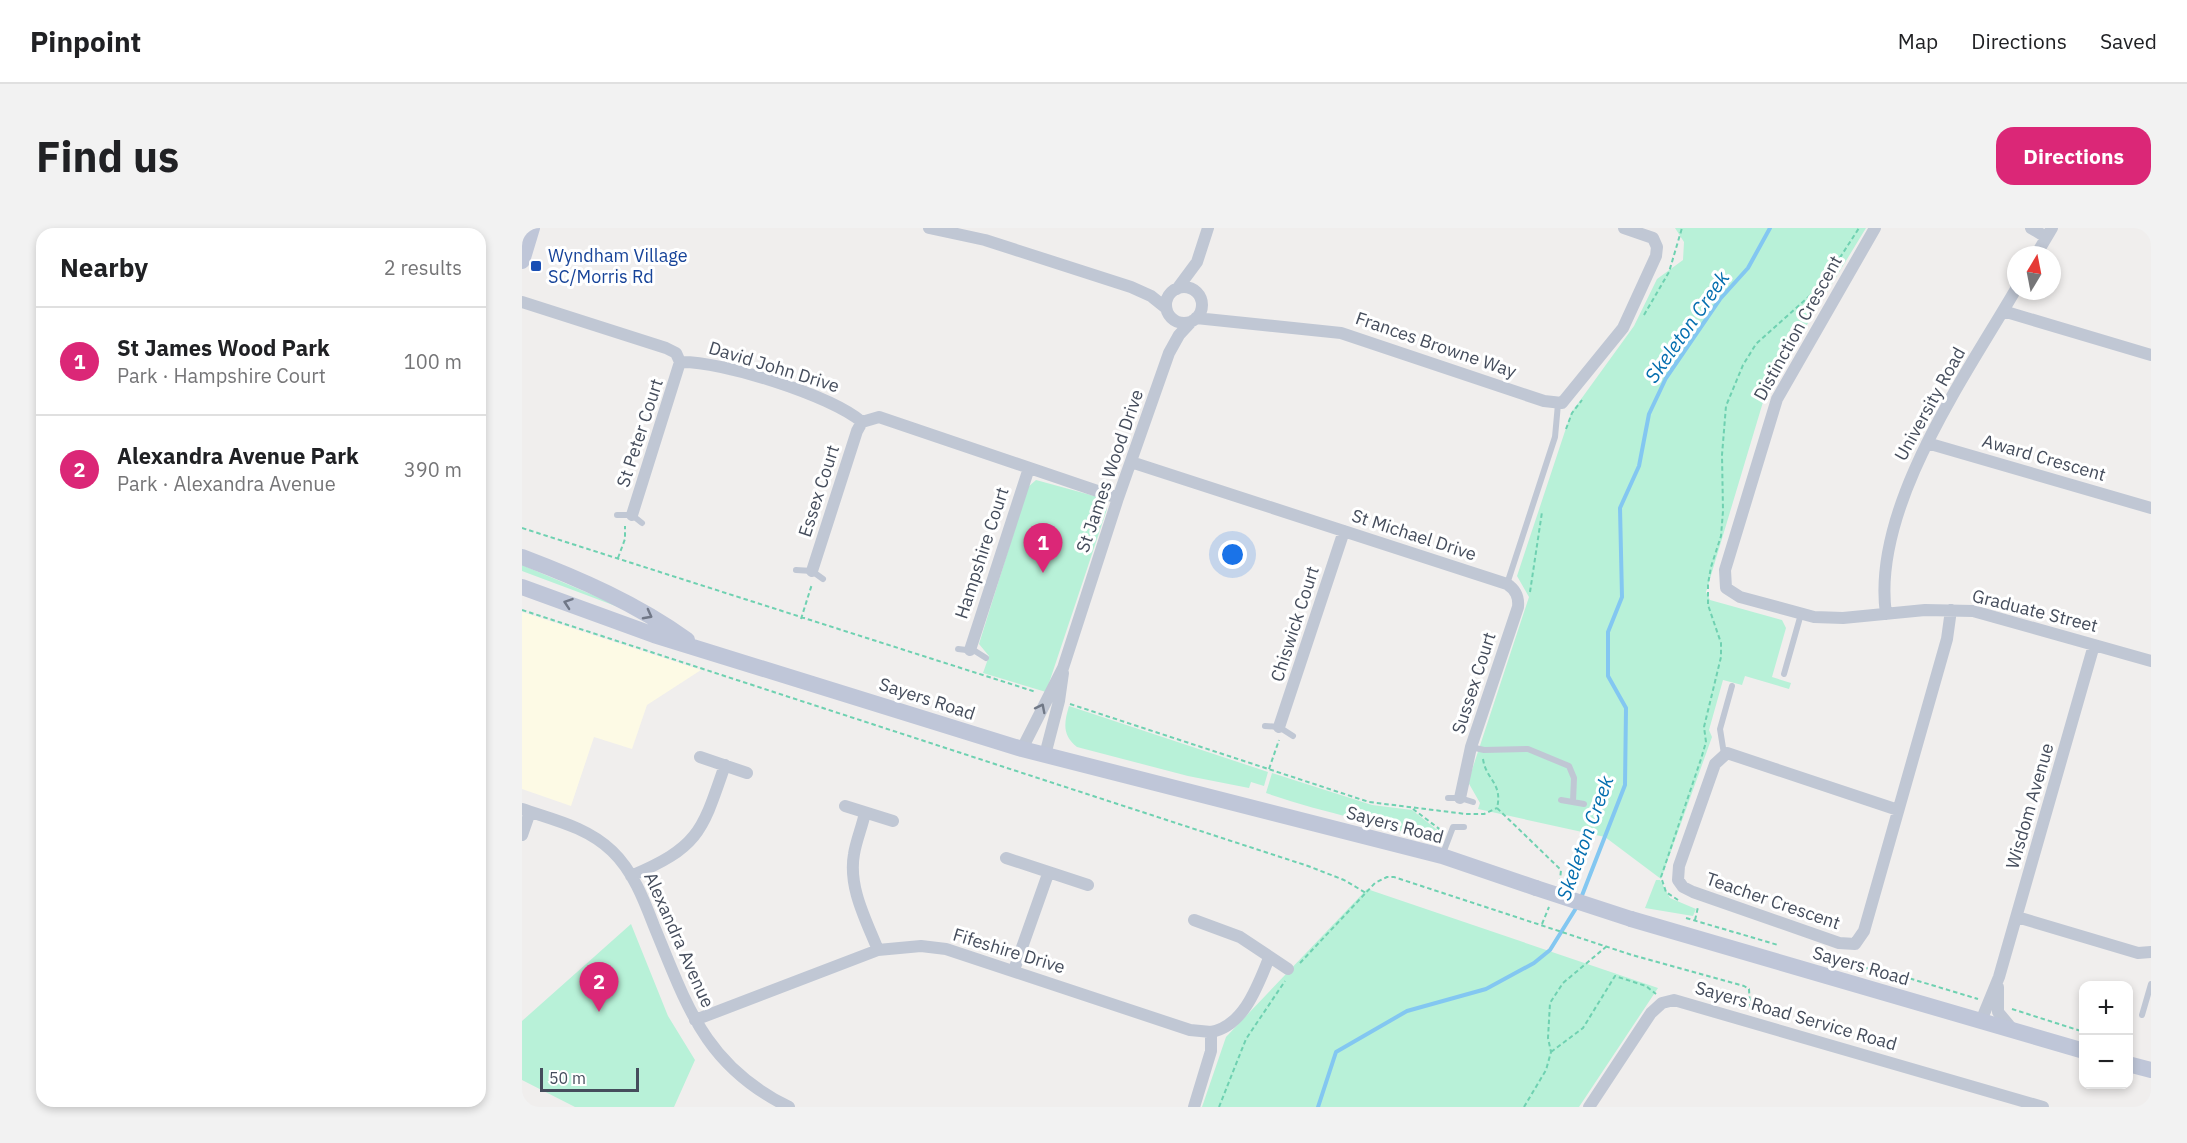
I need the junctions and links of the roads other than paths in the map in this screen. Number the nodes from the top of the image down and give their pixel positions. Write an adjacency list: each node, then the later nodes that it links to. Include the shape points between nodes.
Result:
1 (532, 228): 11 (main road)
2 (928, 228): 9 (street)
3 (961, 228): 9 (street)
4 (1208, 228): 12 (street)
5 (1624, 228): 25 (street, via 1653,238 1656,256 1623,328 1566,400)
6 (1875, 228): 41 (street, Distinction Crescent, via 1777,399 1725,570)
7 (2031, 228): 8 (street)
8 (2049, 233): 10 (street)
9 (985, 240): 13 (street)
10 (2041, 246)
11 (522, 261)
12 (1197, 262): 14 (street); 15 (street)
13 (1131, 287): 14 (street); 18 (street, via 1151,296)
14 (1175, 290): 15 (street, via 1187,288); 18 (street, via 1167,299)
15 (1200, 298): 20 (street, via 1201,310); 21 (street, Frances Browne Way, via 1214,313)
16 (2010, 300): 19 (street, University Road)
17 (522, 302): 24 (street, David John Drive, via 666,348)
18 (1167, 310): 20 (street, via 1178,322); 22 (street, St James Wood Drive)
19 (2003, 311): 23 (street); 27 (street, University Road)
20 (1194, 319): 21 (street, Frances Browne Way); 22 (street, St James Wood Drive)
21 (1230, 320): 25 (street, Frances Browne Way, via 1341,333)
22 (1169, 353): 28 (street, St James Wood Drive)
23 (2151, 355)
24 (680, 362): 26 (street, David John Drive, via 718,365 820,398); 33 (street, St Peter Court)
25 (1558, 404): 39 (lane, via 1555,437)
26 (862, 422): 29 (street, via 879,417); 37 (street, Essex Court)
27 (1927, 443): 31 (street, Award Crescent); 44 (street, University Road, via 1913,470 1886,565)
28 (1131, 462): 30 (street, St James Wood Drive); 34 (street, St Michael Drive)
29 (1029, 468): 30 (street); 47 (street, Hampshire Court)
30 (1118, 498): 52 (street, St James Wood Drive)
31 (2151, 508)
32 (617, 515): 33 (lane, St Peter Court)
33 (634, 518)
34 (1344, 531): 39 (street, St Michael Drive); 54 (street, Chiswick Court)
35 (522, 557): 45 (main road, Sayers Road, one-way to 45, via 605,592 661,622)
36 (795, 570): 37 (lane)
37 (814, 572): 38 (lane)
38 (823, 579)
39 (1507, 584): 56 (street, Sussex Court, via 1516,593 1518,608)
40 (524, 588): 45 (main road, Sayers Road, one-way to 40)
41 (1726, 588): 43 (street, Graduate Street, via 1734,595)
42 (1951, 610): 44 (street, Graduate Street); 46 (street, Graduate Street, via 1995,616); 70 (street, Teacher Crescent, via 1947,639)
43 (1801, 614): 44 (street, Graduate Street, via 1843,618); 50 (lane)
44 (1886, 614)
45 (688, 644): 57 (main road, Sayers Road)
46 (2094, 645): 49 (street, Graduate Street); 80 (street, Wisdom Avenue)
47 (964, 649): 48 (lane, Hampshire Court)
48 (986, 658)
49 (2151, 661)
50 (1784, 675)
51 (1732, 686): 58 (lane, via 1720,729)
52 (1053, 698): 57 (street, St James Wood Drive, one-way to 52); 59 (street, St James Wood Drive)
53 (1265, 726): 54 (lane)
54 (1281, 728): 55 (lane)
55 (1293, 736)
56 (1472, 747): 63 (street, Sussex Court); 65 (lane, via 1528,749 1569,766 1574,778)
57 (1022, 749): 59 (main road, Sayers Road)
58 (1724, 754): 70 (street, via 1736,754); 70 (street, Teacher Crescent, via 1715,765 1679,866 1679,884 1839,943 1855,944 1862,937)
59 (1046, 755): 75 (main road, Sayers Road)
60 (700, 757): 61 (street)
61 (725, 765): 62 (street); 78 (street, via 705,822 694,838 673,856)
62 (747, 772)
63 (1454, 798): 66 (lane, Sussex Court)
64 (1561, 800): 65 (lane)
65 (1573, 801): 67 (lane)
66 (1473, 802)
67 (1584, 804)
68 (845, 806): 71 (street)
69 (526, 810): 74 (street); 78 (street, Alexandra Avenue, via 589,834 613,852)
70 (1898, 810)
71 (865, 813): 72 (street); 82 (street, via 853,872 856,895)
72 (893, 821)
73 (1464, 827): 75 (lane, via 1453,827)
74 (522, 835)
75 (1442, 856): 91 (main road, Sayers Road, bridge, via 1631,919)
76 (1006, 858): 77 (street)
77 (1048, 874): 79 (street); 85 (street)
78 (631, 876): 90 (street, Alexandra Avenue)
79 (1088, 885)
80 (2017, 917): 83 (street); 88 (street, Wisdom Avenue)
81 (1194, 920): 84 (street, via 1240,937)
82 (878, 950): 85 (street, Fifeshire Drive, via 921,946 946,949); 90 (street, Fifeshire Drive)
83 (2151, 953)
84 (1269, 958): 86 (street); 93 (street, via 1255,992 1240,1014)
85 (1014, 970): 93 (street, Fifeshire Drive, via 1190,1030)
86 (1289, 972)
87 (2151, 984): 89 (lane)
88 (1992, 1003): 91 (street, Wisdom Avenue); 92 (street)
89 (2142, 1015)
90 (695, 1020): 97 (street, Alexandra Avenue, via 725,1062 759,1090)
91 (1981, 1021): 92 (main road, Sayers Road)
92 (2013, 1030): 94 (main road, Sayers Road)
93 (1211, 1032): 98 (street, via 1211,1051)
94 (2079, 1050)
95 (2133, 1065): 96 (main road)
96 (2151, 1070)
97 (789, 1107)
98 (1194, 1107)
99 (1589, 1107): 100 (street, Sayers Road Service Road, via 1651,1013 1662,1002 1683,1001)
100 (2043, 1107)

